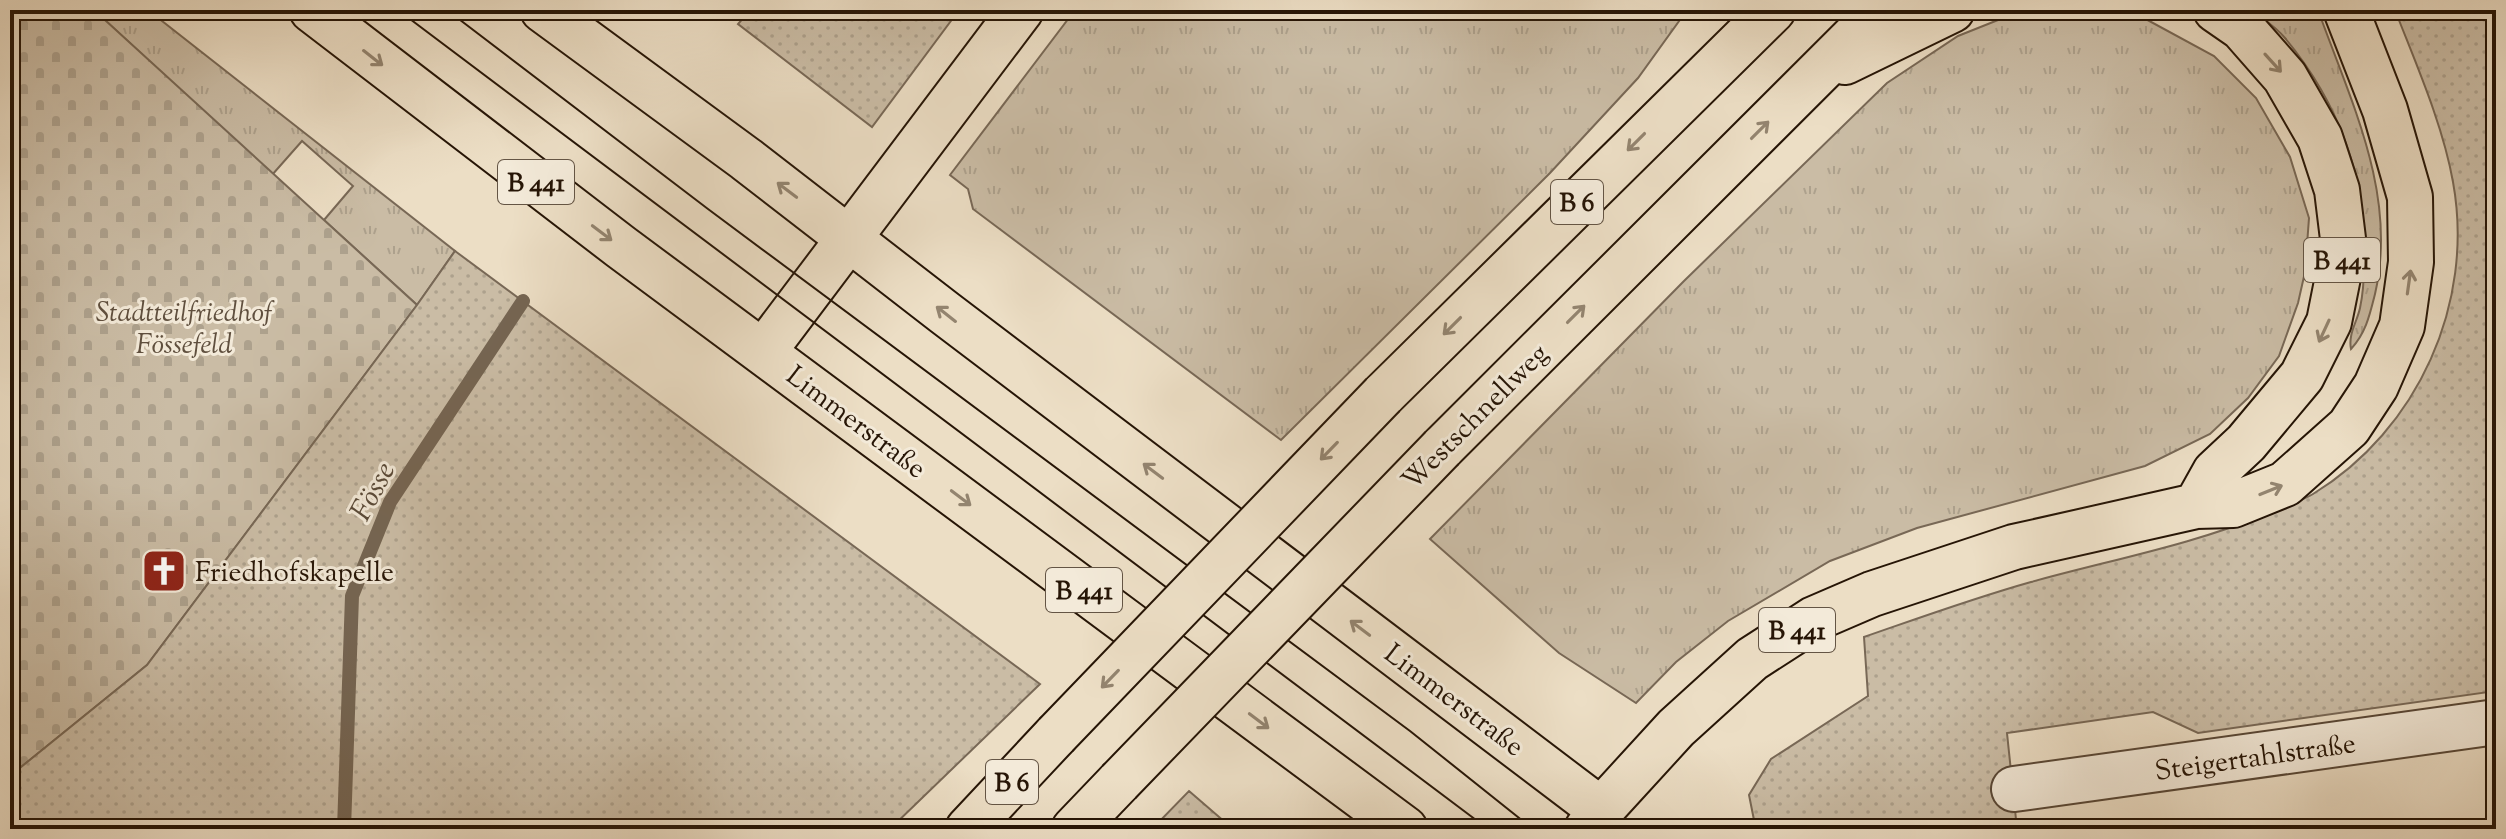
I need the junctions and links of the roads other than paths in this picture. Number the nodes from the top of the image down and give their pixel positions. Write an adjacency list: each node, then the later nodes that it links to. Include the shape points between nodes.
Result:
1 (312, 10): 13 (main road, Limmerstraße / B 441, one-way to 13)
2 (543, 10): 12 (main road, Limmerstraße, one-way to 2)
3 (1021, 10): 12 (main road)
4 (1726, 10): 11 (main road)
5 (1773, 10): 11 (main road, B 6)
6 (1881, 10): 10 (main road, Westschnellweg)
7 (1952, 10): 10 (main road)
8 (2216, 10): 14 (main road, B 441, one-way to 14, via 2242,28 2285,77 2320,138 2337,190 2344,247 2329,322 2302,376 2215,472)
9 (2346, 10): 14 (main road, one-way to 9, via 2233,505 2285,484 2349,427 2376,386 2402,326 2411,262 2410,197 2385,110)
10 (1811, 78): 19 (main road, Westschnellweg, one-way to 10, bridge, via 1442,448)
11 (1681, 98): 18 (main road, B 6, one-way to 18, bridge, via 1383,395)
12 (849, 238): 13 (main road); 17 (main road, Limmerstraße, one-way to 12)
13 (764, 351): 20 (main road, Limmerstraße / B 441, one-way to 20)
14 (2196, 506): 17 (main road, B 441, via 2014,547 1885,589 1814,619 1752,659 1676,728)
15 (2496, 722): 16 (street, Steigertahlstraße)
16 (2014, 789)
17 (1594, 819)
18 (968, 829)
19 (1074, 829)
20 (1405, 829)

